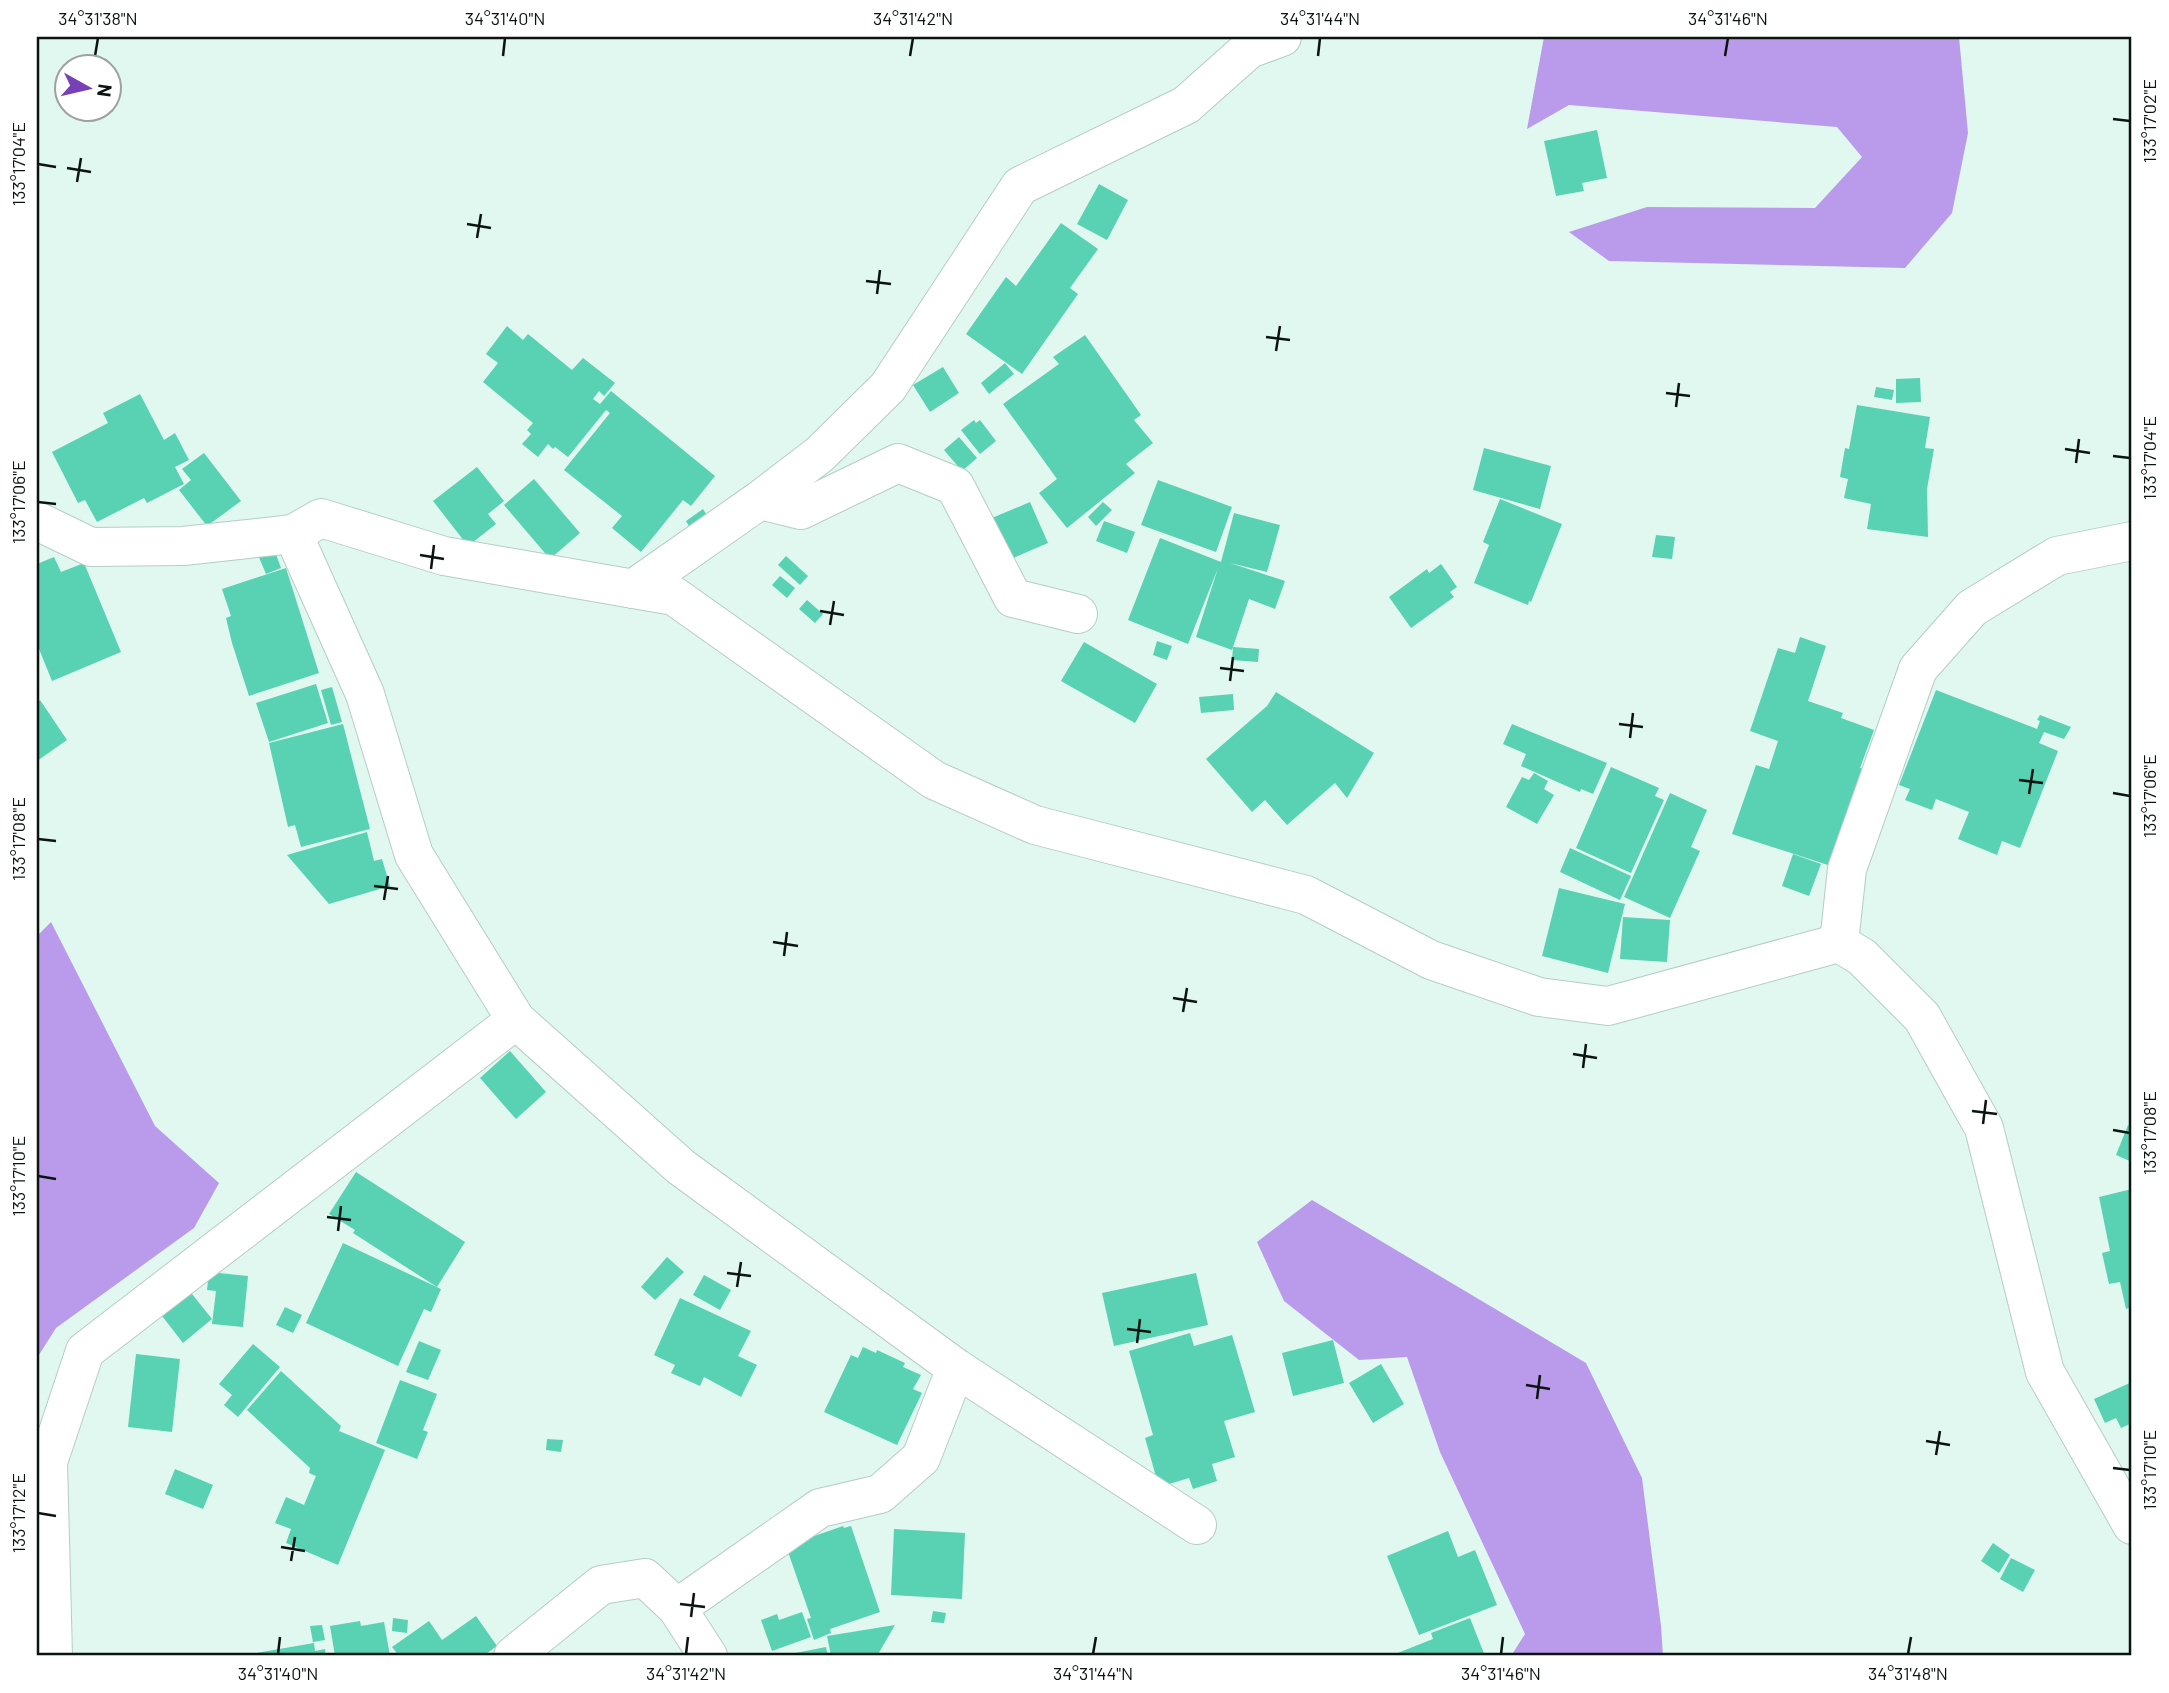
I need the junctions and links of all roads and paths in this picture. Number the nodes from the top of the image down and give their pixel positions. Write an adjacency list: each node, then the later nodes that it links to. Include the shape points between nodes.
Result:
1 (1282, 37): 2 (street, via 1249,49 1186,105 1020,186 888,387 820,454)
2 (760, 500): 6 (street); 7 (street, via 802,510 898,463 954,486 1013,598)
3 (37, 521): 4 (street, via 90,547 183,546)
4 (293, 534): 6 (street, via 321,517 444,556); 9 (street, via 365,694 414,855)
5 (2132, 541): 8 (street, via 2057,556 1972,608 1918,669 1847,869)
6 (633, 589): 8 (street, via 674,596 934,780 1034,825 1306,895 1431,960 1539,996 1608,1006)
7 (1078, 614)
8 (1839, 943): 12 (street, via 1863,957 1922,1017 1984,1128 2045,1372)
9 (516, 1020): 10 (street, via 681,1167); 14 (street, via 85,1351 48,1462)
10 (956, 1368): 11 (street); 13 (street, via 920,1458 880,1494 820,1508)
11 (1197, 1525)
12 (2132, 1525)
13 (677, 1608): 15 (street, via 645,1578 601,1585); 16 (street)
14 (53, 1656)
15 (513, 1656)
16 (708, 1656)

